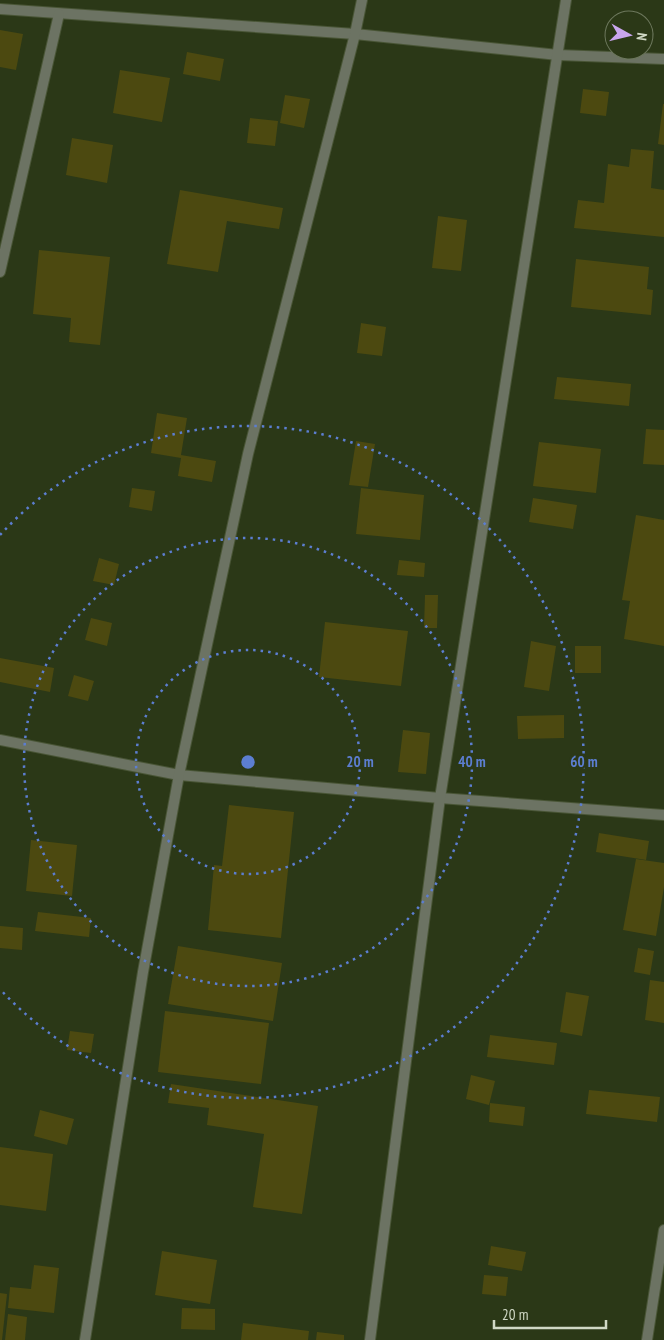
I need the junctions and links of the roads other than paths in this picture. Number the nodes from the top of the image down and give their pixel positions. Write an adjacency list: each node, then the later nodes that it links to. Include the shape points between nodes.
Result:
1 (362, 0): 5 (street)
2 (566, 0): 6 (street)
3 (4, 6): 4 (street)
4 (59, 14): 5 (street); 8 (street)
5 (355, 34): 6 (street); 10 (street, via 248,454)
6 (558, 55): 7 (street); 11 (street)
7 (664, 59)
8 (0, 272)
9 (0, 740): 10 (street)
10 (179, 775): 11 (street); 14 (street, via 142,981)
11 (440, 798): 12 (street); 15 (street)
12 (664, 815)
13 (664, 1230): 16 (street)
14 (85, 1340)
15 (370, 1340)
16 (647, 1340)

